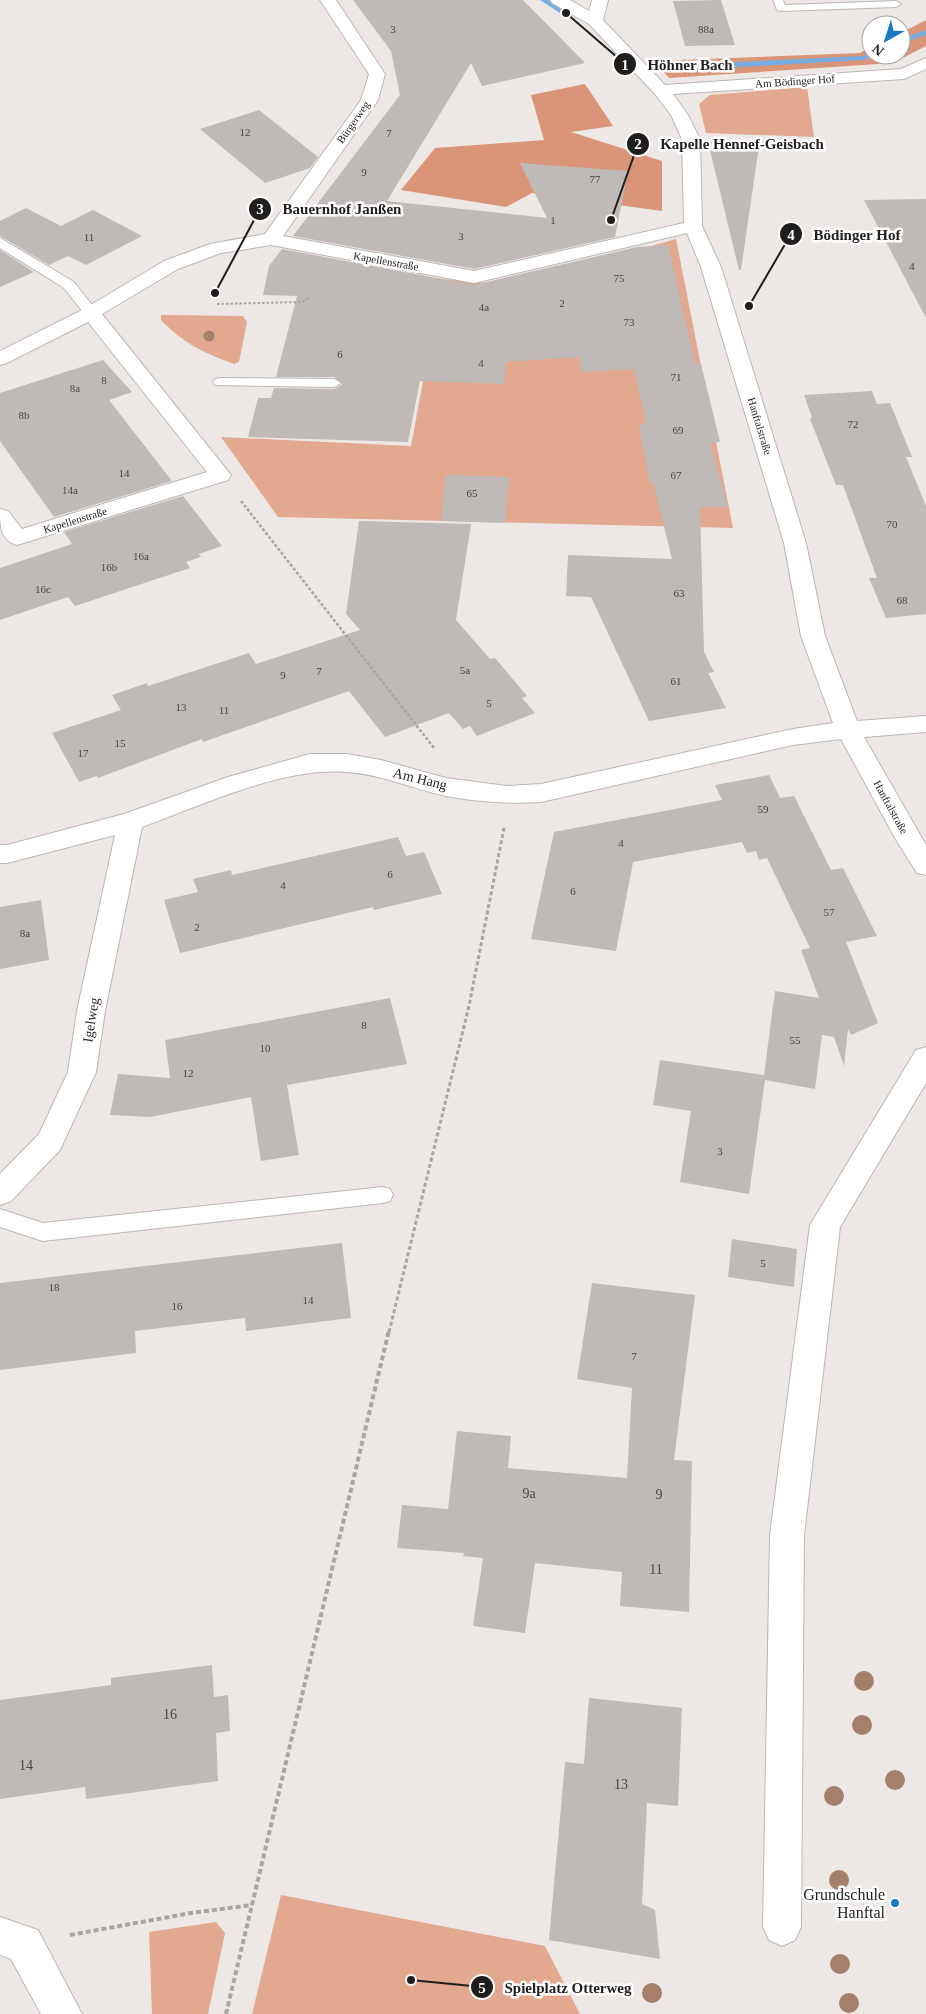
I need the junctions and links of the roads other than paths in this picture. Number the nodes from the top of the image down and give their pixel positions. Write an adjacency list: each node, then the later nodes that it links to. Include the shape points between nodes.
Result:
1 (328, 0): 10 (street, Bürgerweg, via 377,74 369,100)
2 (558, 0): 6 (street, Hanftalstraße)
3 (600, 0): 6 (street)
4 (778, 0): 5 (lane, via 781,8)
5 (896, 4)
6 (595, 21): 8 (street, Hanftalstraße)
7 (926, 63): 8 (street, Am Bödinger Hof, via 904,74)
8 (661, 90): 9 (street, Hanftalstraße, via 691,139)
9 (693, 226): 10 (street, Kapellenstraße, via 474,277); 18 (street, Hanftalstraße, via 711,267 795,543 813,636)
10 (270, 239): 12 (street, Kapellenstraße, via 217,248 171,265)
11 (0, 242): 12 (lane, via 69,285)
12 (91, 312): 13 (street, Kapellenstraße); 16 (street, Kapellenstraße, via 220,475 17,538)
13 (0, 359)
14 (220, 382): 15 (lane)
15 (334, 384)
16 (0, 516)
17 (926, 724): 18 (street)
18 (848, 730): 19 (street, Am Hang, via 793,736 541,793 507,794 446,787 373,767 310,763 237,783); 21 (street, Hanftalstraße)
19 (130, 822): 20 (street, Am Hang); 23 (street, Igelweg, via 91,1011 82,1072 50,1142)
20 (0, 854)
21 (926, 866)
22 (926, 1058): 26 (street, via 825,1225 787,1535)
23 (0, 1193)
24 (383, 1195): 25 (lane, via 43,1232)
25 (0, 1218)
26 (782, 1927)
27 (12, 1940): 28 (street)
28 (62, 2014)

